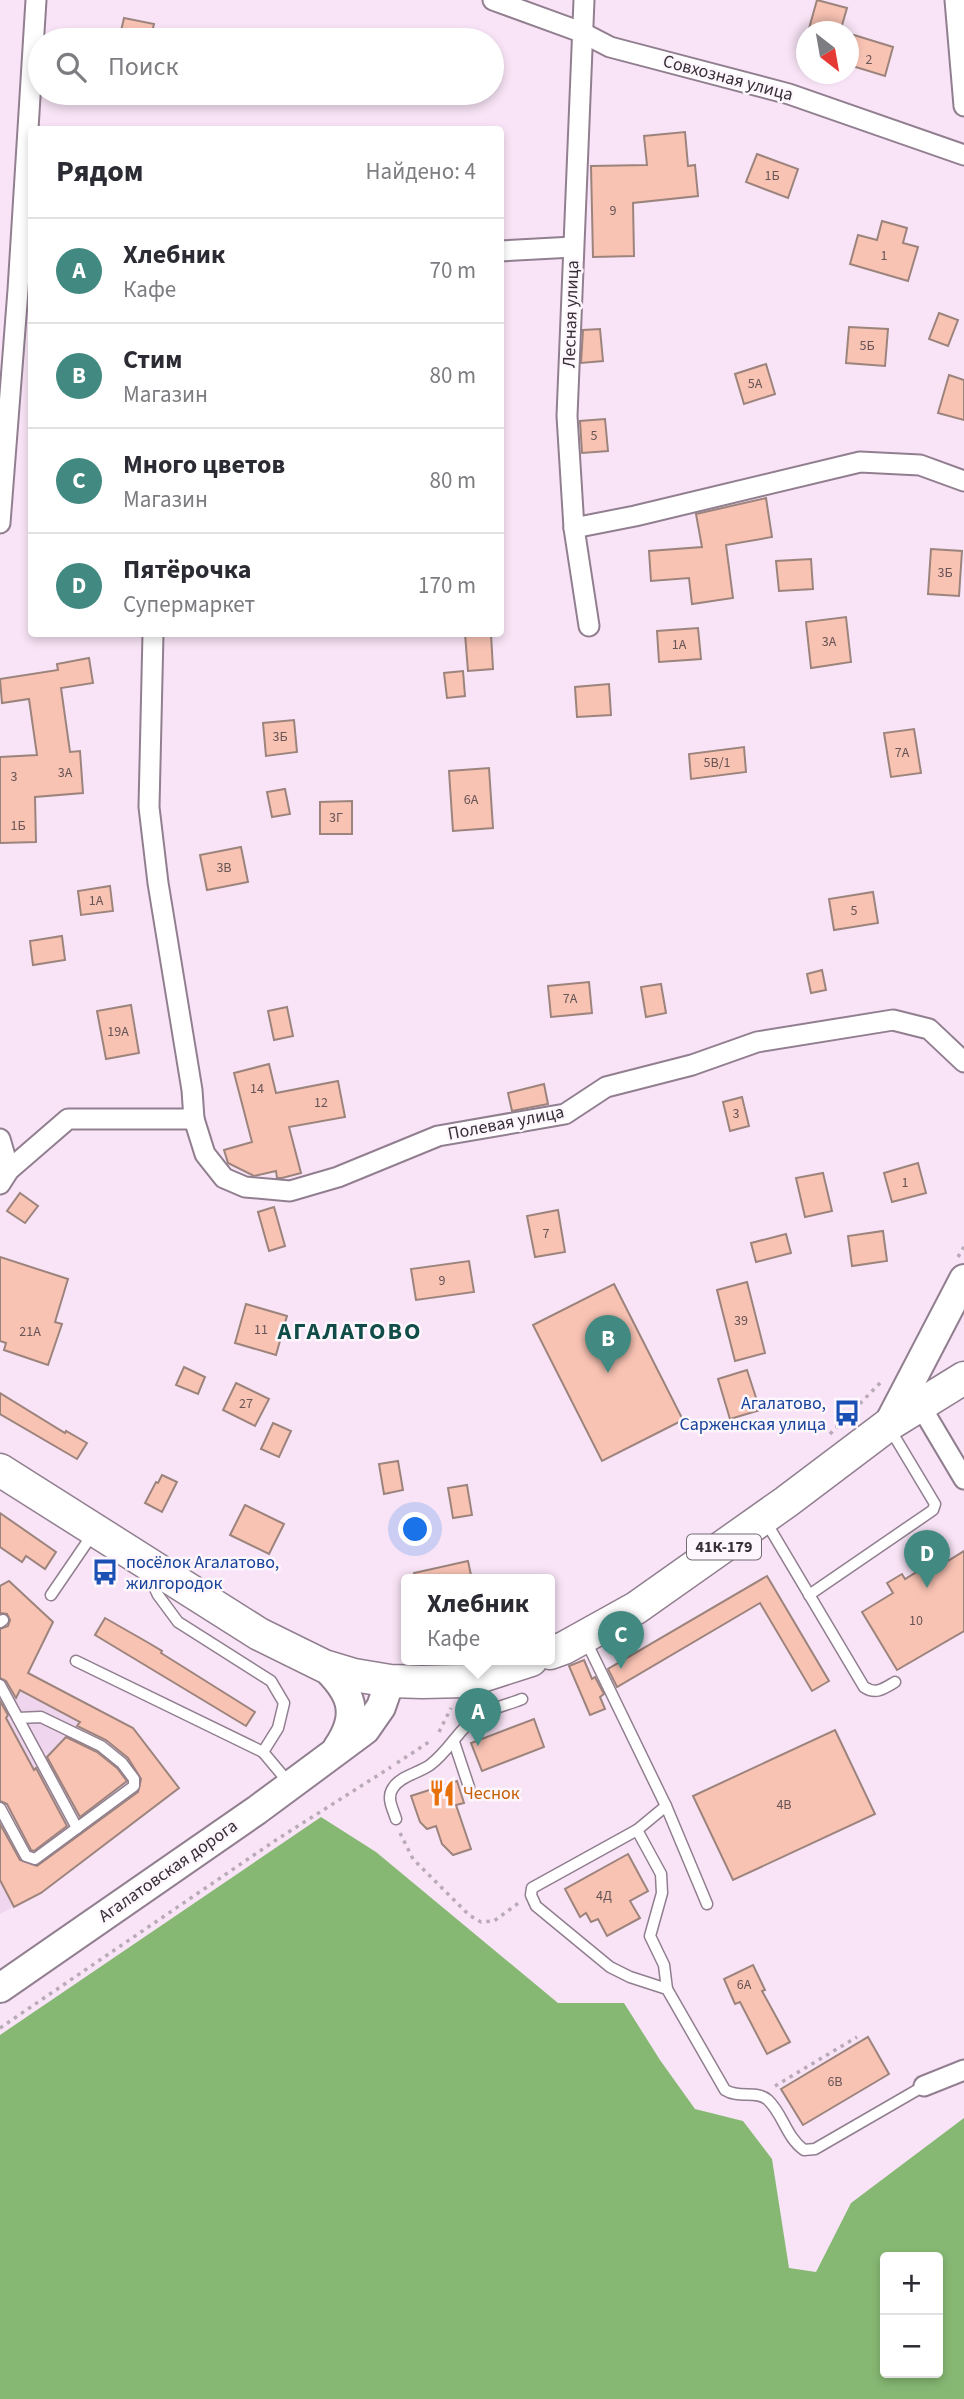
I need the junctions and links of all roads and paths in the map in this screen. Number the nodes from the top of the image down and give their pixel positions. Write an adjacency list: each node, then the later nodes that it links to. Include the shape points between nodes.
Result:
1 (36, 0): 5 (street)
2 (493, 0): 6 (street, Совхозная улица)
3 (584, 0): 6 (street, Лесная улица)
4 (955, 0): 8 (street)
5 (33, 28)
6 (581, 32): 9 (street, Совхозная улица, via 610,47 789,94); 10 (street, Лесная улица)
7 (28, 86): 12 (street)
8 (964, 106)
9 (964, 155)
10 (573, 247): 11 (street); 15 (street, Лесная улица, via 567,416)
11 (504, 251)
12 (9, 289): 14 (street)
13 (964, 481): 15 (street, via 920,465 860,462)
14 (0, 523)
15 (574, 528): 16 (street, Лесная улица)
16 (589, 626)
17 (153, 637): 19 (street, Полевая улица, via 149,807)
18 (964, 1062): 19 (street, Полевая улица, via 929,1030 893,1020 757,1042 606,1087 565,1114 438,1136 338,1177 290,1191 245,1187 224,1178 205,1154)
19 (194, 1119): 21 (street, via 68,1119)
20 (0, 1139): 21 (street)
21 (4, 1177)
22 (964, 1247): 23 (path)
23 (960, 1286): 27 (main road)
24 (885, 1377): 28 (path)
25 (964, 1378): 26 (main road, 41К-179)
26 (920, 1405): 27 (main road, 41К-179); 30 (street)
27 (888, 1425): 31 (main road, 41К-179); 35 (lane, via 935,1504 933,1510)
28 (822, 1442)
29 (0, 1470): 32 (main road)
30 (964, 1479)
31 (764, 1518): 35 (lane); 36 (main road, 41К-179, via 636,1608)
32 (95, 1531): 33 (main road); 34 (lane)
33 (141, 1560): 40 (main road, via 258,1634); 49 (lane, via 178,1622 271,1681 284,1703 278,1728)
34 (51, 1595)
35 (809, 1595): 43 (lane, via 864,1687 880,1691)
36 (584, 1637): 37 (main road, 41К-179); 53 (lane)
37 (555, 1651)
38 (76, 1661): 49 (lane)
39 (516, 1665): 42 (main road)
40 (324, 1666): 41 (main road); 50 (main road, via 339,1680 352,1713 348,1732)
41 (390, 1681): 42 (main road); 50 (main road, Агалатовская дорога, via 381,1707 365,1730)
42 (466, 1681): 46 (lane)
43 (895, 1682)
44 (0, 1685): 47 (lane)
45 (522, 1699): 46 (lane)
46 (477, 1716): 48 (lane)
47 (18, 1718): 56 (lane); 56 (lane, via 41,1717 101,1746 134,1779 134,1786)
48 (454, 1742): 52 (lane); 55 (lane, via 427,1767 391,1789 389,1799)
49 (263, 1752): 51 (lane)
50 (335, 1752): 51 (main road, Агалатовская дорога)
51 (291, 1785): 60 (main road, Агалатовская дорога)
52 (469, 1787)
53 (666, 1806): 57 (lane); 59 (lane)
54 (0, 1808): 56 (lane, via 26,1856 35,1859)
55 (396, 1819): 58 (path, via 413,1859 481,1922 494,1921)
56 (77, 1828)
57 (637, 1830): 58 (lane, via 533,1888); 61 (lane, via 661,1874 662,1893 650,1936 664,1965)
58 (531, 1895): 61 (lane, via 536,1906 610,1966)
59 (707, 1904)
60 (0, 1988)
61 (667, 1989): 65 (lane, via 725,2090 733,2095)
62 (857, 2037): 65 (path)
63 (964, 2070): 64 (street)
64 (924, 2086): 65 (lane, via 815,2149 804,2150)
65 (761, 2095)

